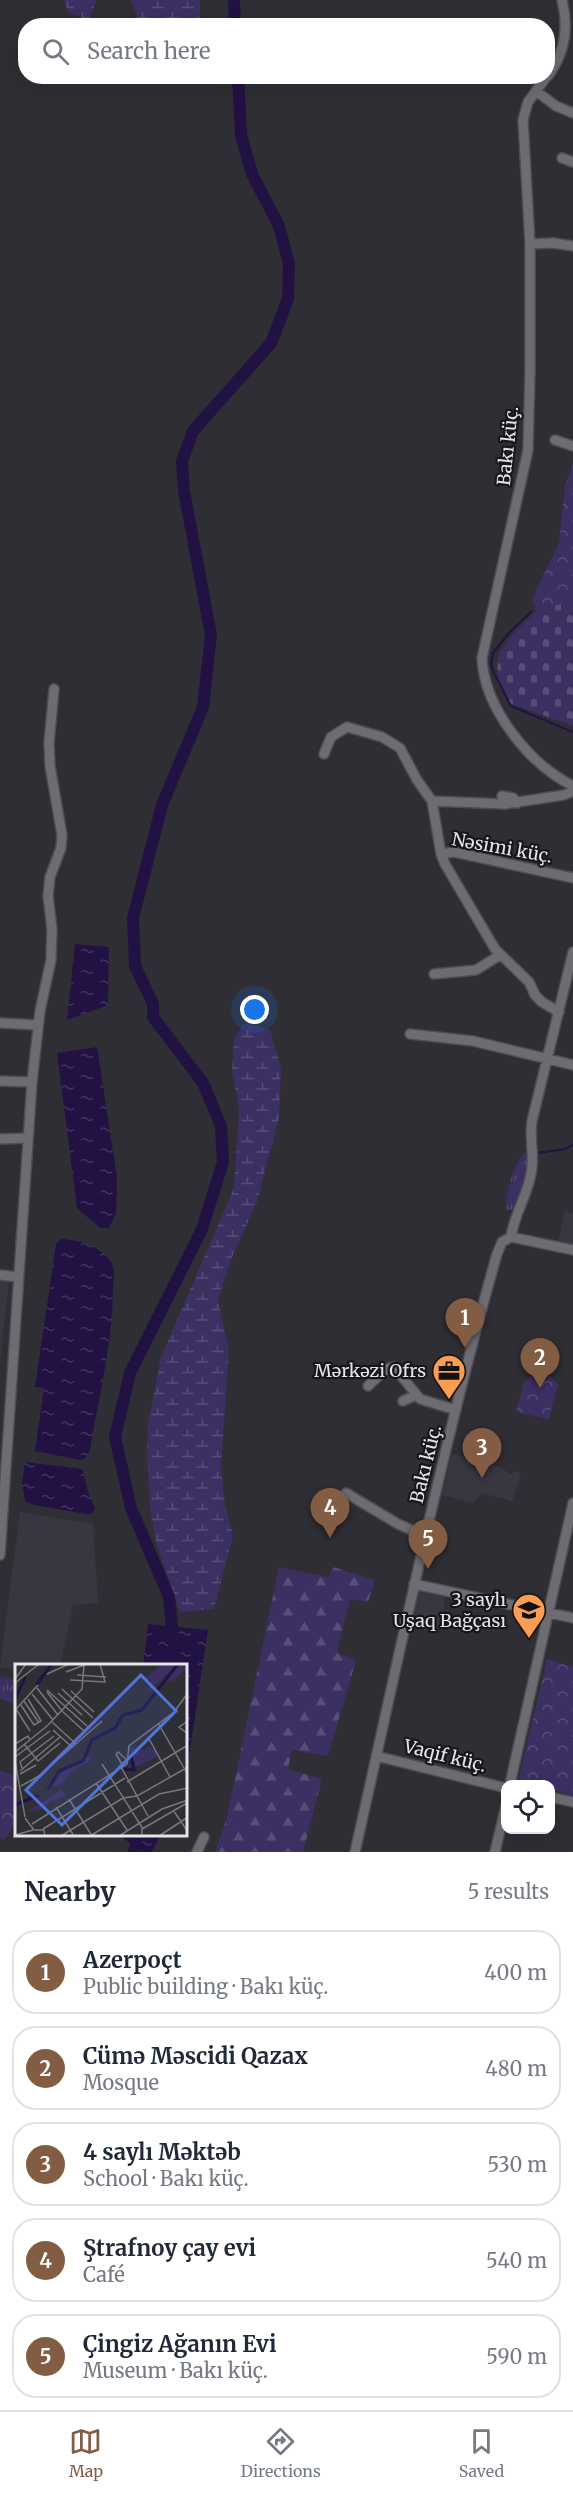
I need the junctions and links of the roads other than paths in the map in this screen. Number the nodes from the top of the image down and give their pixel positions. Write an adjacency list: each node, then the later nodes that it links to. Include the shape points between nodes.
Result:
1 (562, 0): 2 (street, Bakı küç., via 566,21 564,44)
2 (555, 64)
3 (541, 84): 4 (street, Bakı küç.)
4 (536, 91): 5 (street); 8 (street, Bakı küç., via 523,120)
5 (573, 113)
6 (562, 158): 7 (street)
7 (573, 162)
8 (530, 244): 9 (street); 14 (street, Bakı küç., via 528,450 483,648 482,668 510,731 540,763)
9 (573, 246)
10 (555, 440): 11 (street)
11 (573, 446)
12 (54, 689): 26 (street, via 50,766 62,834 50,877 51,960)
13 (324, 754): 17 (street, via 332,737 347,728 382,737 404,753)
14 (573, 786)
15 (573, 791): 18 (street)
16 (502, 796): 18 (street)
17 (432, 801): 18 (street); 19 (street, Nəsimi küç.)
18 (517, 803)
19 (441, 854): 20 (street, Nəsimi küç., via 454,852); 22 (street)
20 (573, 878)
21 (573, 952): 24 (street, Bakı küç.)
22 (500, 955): 23 (street, via 476,970); 24 (street, via 529,982 542,1002)
23 (434, 974)
24 (559, 1012): 28 (street, Bakı küç.)
25 (0, 1023): 26 (street)
26 (38, 1025): 31 (street)
27 (410, 1034): 28 (street, via 473,1041)
28 (548, 1058): 29 (street); 34 (street, Bakı küç., via 532,1121 531,1173)
29 (573, 1065)
30 (0, 1081): 31 (street)
31 (32, 1082): 32 (street)
32 (28, 1138): 33 (street); 37 (street)
33 (0, 1139)
34 (511, 1237): 35 (street); 41 (street, Bakı küç., via 502,1242 497,1254)
35 (573, 1250)
36 (0, 1275): 37 (street)
37 (18, 1277): 45 (street)
38 (368, 1386): 39 (street, via 386,1369 394,1367)
39 (416, 1395): 40 (street); 41 (street, via 425,1402)
40 (403, 1401)
41 (456, 1410): 44 (street, Bakı küç.)
42 (346, 1493): 44 (street)
43 (573, 1503): 47 (street)
44 (425, 1536): 46 (street, Bakı küç.)
45 (0, 1555)
46 (414, 1584): 47 (street); 49 (street, Bakı küç.)
47 (549, 1612): 48 (street); 50 (street)
48 (573, 1618)
49 (376, 1756): 51 (street, Vaqif küç.); 57 (street, Bakı küç.)
50 (511, 1780)
51 (501, 1787)
52 (555, 1798): 53 (street)
53 (573, 1802)
54 (501, 1826): 58 (street)
55 (204, 1838): 56 (street)
56 (197, 1852)
57 (355, 1852)
58 (495, 1852)

